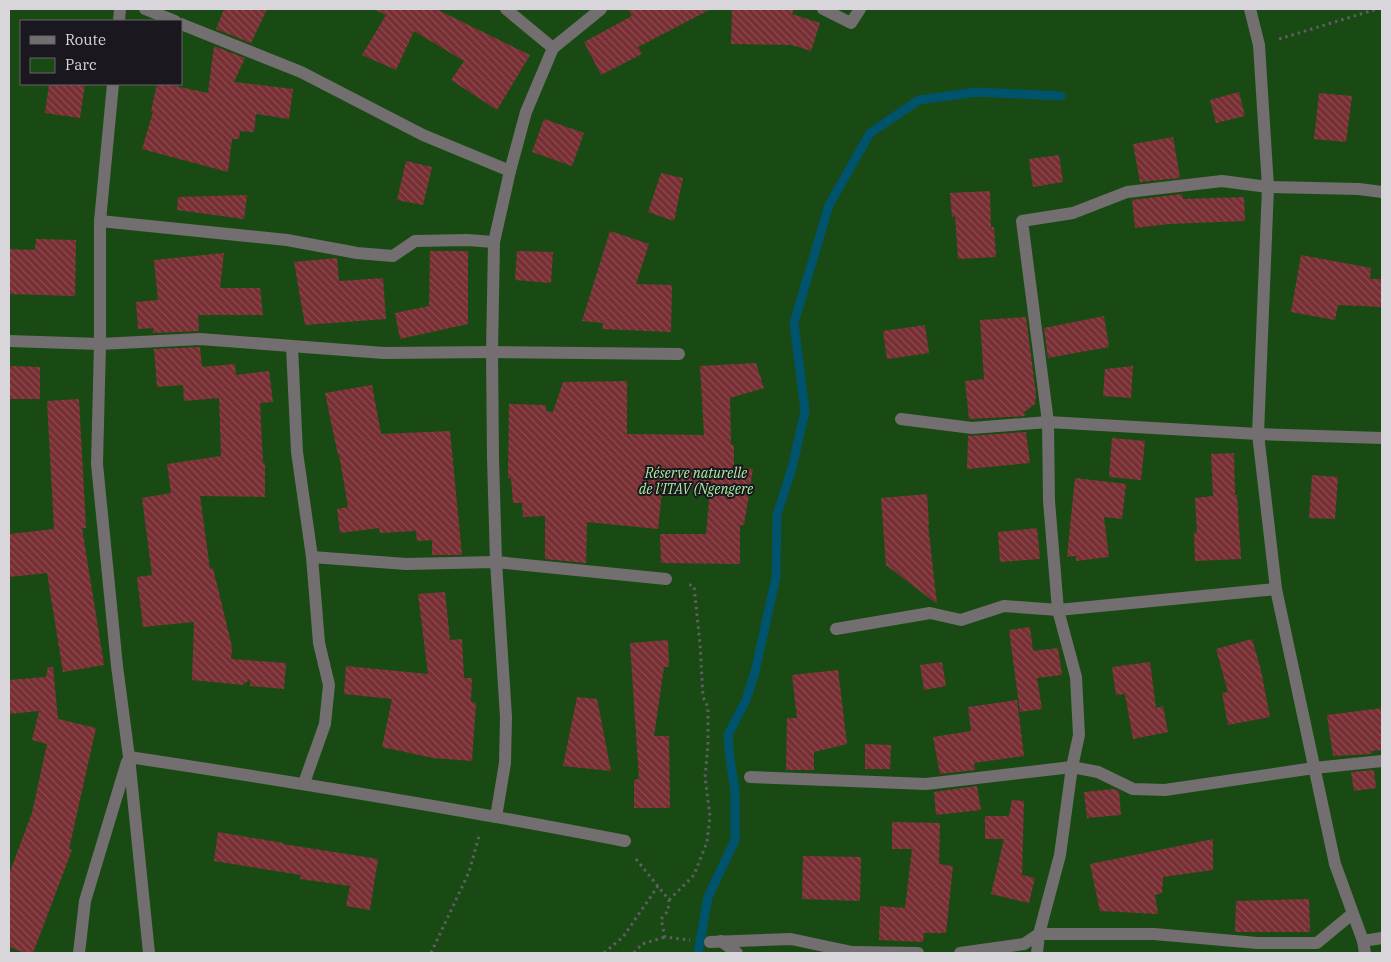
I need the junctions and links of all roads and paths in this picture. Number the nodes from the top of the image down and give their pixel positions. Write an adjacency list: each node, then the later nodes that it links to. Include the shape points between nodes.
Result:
1 (145, 9): 8 (street)
2 (506, 9): 11 (street)
3 (601, 9): 11 (street)
4 (823, 9): 5 (street, via 851,22)
5 (860, 9)
6 (1250, 9): 10 (street)
7 (1377, 9): 10 (path)
8 (172, 20)
9 (182, 24): 13 (street, via 301,72 422,135)
10 (1259, 46): 14 (street)
11 (552, 48): 13 (street, via 526,112)
12 (113, 85): 16 (street)
13 (510, 171): 17 (street)
14 (1268, 187): 15 (street); 24 (street, via 1222,181 1127,192 1073,213 1022,221); 25 (street)
15 (1382, 192)
16 (100, 221): 17 (street, via 287,240 393,256 415,242); 19 (street)
17 (494, 242): 21 (street)
18 (9, 341): 19 (street)
19 (100, 344): 20 (street, via 200,340); 33 (street, via 97,464)
20 (292, 347): 21 (street, via 384,353); 27 (street, via 297,452)
21 (492, 352): 22 (street); 28 (street)
22 (679, 354)
23 (900, 419): 24 (street, via 972,428)
24 (1048, 422): 25 (street); 31 (street, via 1048,501)
25 (1258, 434): 26 (street); 30 (street)
26 (1382, 438)
27 (312, 557): 28 (street, via 406,564); 38 (street, via 319,643 329,685 325,724)
28 (496, 562): 29 (street); 39 (street, via 506,763)
29 (666, 579): 42 (path, via 694,586 703,697 708,707 704,777 710,817 707,842 694,876)
30 (1276, 589): 31 (street); 36 (street)
31 (1058, 610): 32 (street, via 1004,606 961,620 930,613); 35 (street, via 1076,678 1079,735)
32 (836, 629)
33 (129, 757): 38 (street); 49 (street, via 85,901); 50 (street)
34 (1382, 762): 36 (street)
35 (1072, 767): 36 (street, via 1098,772 1133,789 1165,790); 37 (street, via 926,784); 44 (street, via 1060,855)
36 (1314, 768): 43 (street, via 1335,864)
37 (750, 777)
38 (304, 783): 39 (street)
39 (496, 816): 40 (street); 51 (path, via 480,833 469,872)
40 (625, 841): 41 (path)
41 (658, 886): 42 (path); 52 (path, via 623,937)
42 (669, 900): 45 (path, via 668,911 661,919)
43 (1352, 914): 44 (street, via 1317,943 1256,944 1154,934); 48 (street)
44 (1038, 934): 56 (street, via 1024,944); 57 (street)
45 (665, 937): 47 (path); 53 (path, via 642,944)
46 (1382, 938): 48 (street)
47 (684, 940)
48 (1364, 947)
49 (79, 953)
50 (149, 953)
51 (431, 953)
52 (604, 953)
53 (634, 953)
54 (738, 953): 55 (street, via 715,942 791,939 852,952)
55 (918, 953)
56 (960, 953)
57 (1037, 953)

